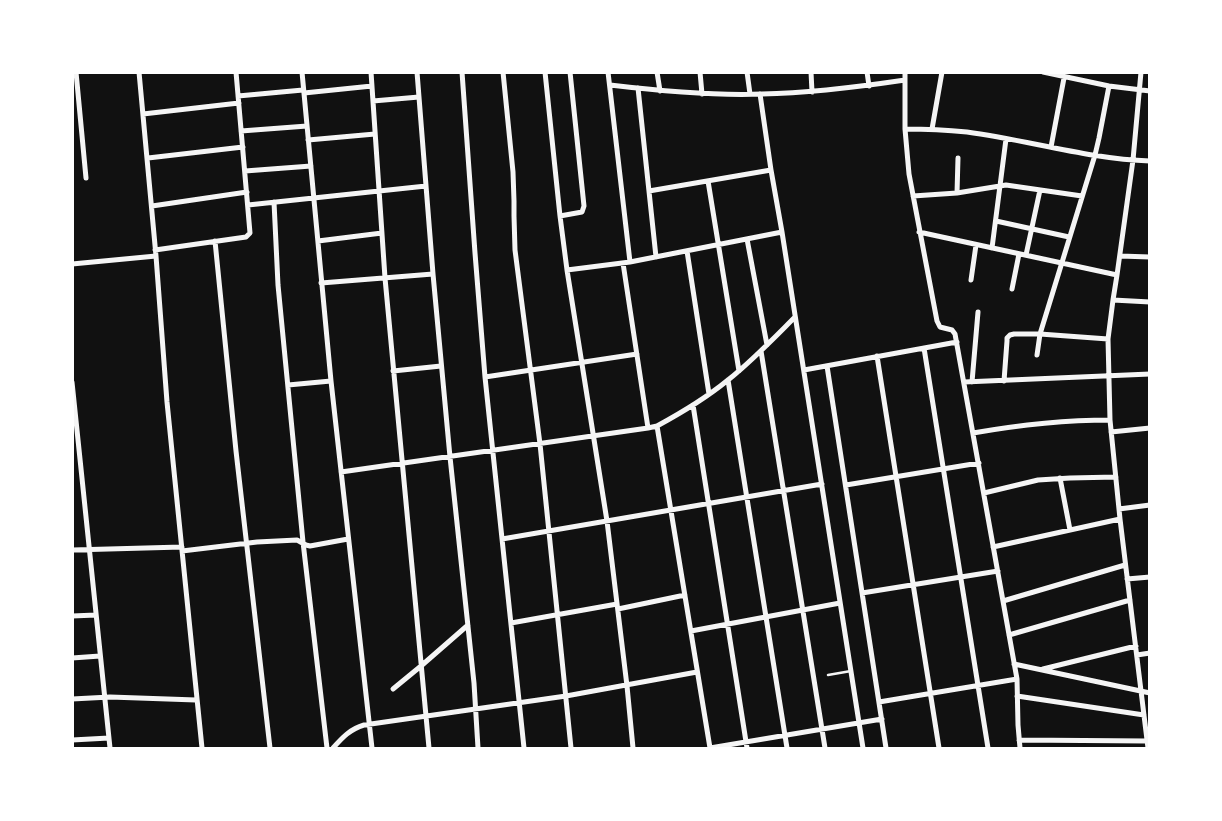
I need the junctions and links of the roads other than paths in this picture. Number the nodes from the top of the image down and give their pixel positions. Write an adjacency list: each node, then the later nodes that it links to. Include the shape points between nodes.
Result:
1 (76, 72): 58 (street)
2 (139, 72): 40 (street)
3 (236, 72): 36 (street)
4 (302, 72): 29 (street)
5 (371, 72): 24 (street)
6 (417, 72): 37 (street)
7 (462, 72): 125 (street)
8 (503, 72): 120 (street, via 514,172 515,250)
9 (544, 72): 73 (street)
10 (570, 72): 73 (street, via 584,206 582,212)
11 (608, 72): 23 (street)
12 (658, 72): 30 (street)
13 (700, 72): 33 (street)
14 (747, 72): 34 (street)
15 (811, 72): 32 (street)
16 (867, 72): 25 (street)
17 (905, 72): 22 (street)
18 (942, 72): 43 (street)
19 (1042, 72): 21 (street)
20 (1142, 72): 28 (street)
21 (1064, 78): 26 (street); 49 (street)
22 (905, 80): 25 (street); 42 (street)
23 (610, 85): 27 (street); 93 (street)
24 (372, 86): 29 (street); 38 (street)
25 (868, 86): 32 (street)
26 (1109, 86): 28 (street); 50 (street)
27 (638, 88): 30 (street); 64 (street)
28 (1139, 90): 31 (street); 53 (street)
29 (304, 91): 36 (street); 41 (street)
30 (660, 91): 33 (street)
31 (1150, 91)
32 (812, 92): 35 (street)
33 (702, 94): 34 (street)
34 (750, 94): 35 (street)
35 (760, 94): 56 (street)
36 (238, 96): 39 (street)
37 (419, 97): 38 (street); 61 (street)
38 (373, 101): 45 (street)
39 (239, 103): 40 (street); 44 (street)
40 (143, 114): 51 (street)
41 (307, 126): 44 (street); 47 (street)
42 (906, 129): 43 (street); 67 (street)
43 (932, 129): 46 (street)
44 (241, 131): 48 (street)
45 (375, 134): 47 (street); 63 (street)
46 (1006, 139): 49 (street); 60 (street)
47 (308, 140): 55 (street)
48 (243, 147): 51 (street); 57 (street)
49 (1051, 147): 50 (street)
50 (1095, 155): 53 (street); 68 (street)
51 (148, 158): 72 (street)
52 (958, 158): 66 (street)
53 (1132, 160): 54 (street); 90 (street)
54 (1150, 161)
55 (311, 166): 57 (street); 69 (street)
56 (771, 170): 59 (street); 76 (street)
57 (245, 171): 65 (street)
58 (86, 178)
59 (708, 181): 64 (street); 83 (street)
60 (1000, 185): 62 (street); 66 (street); 74 (street)
61 (426, 186): 63 (street); 98 (street)
62 (1040, 190): 68 (street); 75 (street)
63 (379, 191): 69 (street); 78 (street)
64 (649, 191): 92 (street)
65 (247, 192): 71 (street); 72 (street)
66 (956, 193): 67 (street)
67 (913, 196): 77 (street)
68 (1082, 196): 79 (street)
69 (314, 198): 70 (street); 82 (street)
70 (274, 202): 71 (street); 133 (street)
71 (248, 205): 81 (street, via 248,235)
72 (152, 206): 87 (street)
73 (560, 216): 97 (street)
74 (996, 221): 75 (street); 85 (street)
75 (1032, 229): 79 (street); 89 (street)
76 (782, 232): 80 (street); 107 (street)
77 (920, 232): 84 (street); 110 (street, via 937,321 940,327 954,332)
78 (382, 233): 82 (street); 100 (street)
79 (1069, 237): 95 (street)
80 (747, 239): 83 (street); 111 (street)
81 (215, 241): 87 (street); 169 (street)
82 (318, 241): 102 (street)
83 (718, 245): 86 (street); 121 (street)
84 (976, 245): 85 (street); 101 (street)
85 (992, 248): 88 (street)
86 (686, 251): 92 (street); 134 (street)
87 (156, 253): 96 (street); 172 (street)
88 (1019, 254): 89 (street); 103 (street)
89 (1026, 256): 95 (street)
90 (1120, 256): 91 (street); 99 (street)
91 (1150, 256)
92 (656, 257): 93 (street)
93 (630, 262): 94 (street)
94 (624, 263): 97 (street); 114 (street)
95 (1061, 263): 99 (street); 108 (street)
96 (72, 264)
97 (567, 270): 117 (street)
98 (433, 274): 100 (street); 118 (street)
99 (1117, 275): 104 (street)
100 (385, 278): 102 (street); 123 (street)
101 (971, 280)
102 (321, 283): 128 (street)
103 (1012, 290)
104 (1112, 300): 105 (street); 109 (street)
105 (1150, 302)
106 (978, 312): 132 (street)
107 (795, 317): 111 (street); 122 (street)
108 (1040, 334): 109 (street); 115 (street); 129 (street, via 1014,334 1007,338)
109 (1108, 338): 126 (street)
110 (957, 342): 112 (street); 131 (street)
111 (766, 345): 113 (street)
112 (924, 348): 116 (street); 148 (street)
113 (761, 351): 121 (street); 155 (street)
114 (637, 354): 117 (street); 138 (street)
115 (1037, 355)
116 (877, 356): 119 (street); 150 (street)
117 (582, 362): 120 (street); 142 (street)
118 (441, 366): 123 (street); 145 (street)
119 (827, 366): 122 (street); 154 (street)
120 (531, 370): 125 (street); 143 (street)
121 (739, 370): 127 (street)
122 (804, 370): 153 (street)
123 (393, 371): 147 (street)
124 (1150, 374): 126 (street)
125 (485, 377): 144 (street)
126 (1109, 377): 129 (street); 136 (street)
127 (728, 380): 134 (street); 157 (street)
128 (331, 381): 133 (street); 149 (street)
129 (1004, 381): 132 (street)
130 (72, 382): 171 (street)
131 (964, 382): 132 (street); 141 (street)
132 (972, 382)
133 (288, 386): 168 (street)
134 (709, 394): 135 (street)
135 (693, 404): 137 (street); 158 (street)
136 (1110, 420): 140 (street); 141 (street, via 1042,423)
137 (657, 426): 138 (street); 161 (street)
138 (648, 428): 142 (street)
139 (1150, 428): 140 (street)
140 (1112, 432): 152 (street)
141 (973, 433): 146 (street)
142 (594, 436): 143 (street); 163 (street)
143 (540, 444): 144 (street); 165 (street)
144 (493, 450): 145 (street); 166 (street)
145 (450, 457): 147 (street); 193 (street)
146 (978, 463): 148 (street); 156 (street)
147 (402, 464): 149 (street); 202 (street)
148 (943, 469): 150 (street); 176 (street)
149 (340, 472): 167 (street)
150 (896, 477): 154 (street); 179 (street)
151 (1060, 478): 152 (street); 156 (street); 164 (street)
152 (1116, 478): 160 (street)
153 (822, 484): 155 (street); 184 (street)
154 (846, 485): 180 (street)
155 (784, 490): 157 (street); 186 (street)
156 (984, 493): 170 (street)
157 (747, 497): 158 (street); 190 (street)
158 (708, 504): 161 (street); 192 (street)
159 (1150, 505): 160 (street)
160 (1119, 509): 162 (street)
161 (671, 510): 163 (street); 181 (street)
162 (1120, 519): 164 (street); 174 (street)
163 (607, 521): 165 (street); 185 (street)
164 (1070, 530): 170 (street)
165 (549, 531): 166 (street); 188 (street)
166 (502, 539): 191 (street)
167 (348, 540): 168 (street, via 310,546); 226 (street)
168 (303, 542): 169 (street); 237 (street)
169 (247, 543): 172 (street); 236 (street)
170 (993, 547): 175 (street)
171 (89, 549): 172 (street); 173 (street); 187 (street)
172 (182, 549): 218 (street)
173 (72, 550)
174 (1125, 565): 178 (street); 183 (street)
175 (998, 571): 176 (street); 183 (street)
176 (960, 577): 179 (street); 208 (street)
177 (1150, 577): 178 (street)
178 (1127, 579): 182 (street)
179 (913, 585): 180 (street); 213 (street)
180 (862, 593): 219 (street)
181 (685, 595): 185 (street); 194 (street)
182 (1130, 600): 195 (street); 196 (street)
183 (1003, 601): 195 (street)
184 (840, 602): 186 (street); 204 (street)
185 (617, 606): 188 (street); 209 (street)
186 (802, 610): 190 (street); 227 (street)
187 (96, 615): 189 (street); 199 (street)
188 (557, 615): 191 (street); 214 (street)
189 (72, 616)
190 (766, 617): 192 (street); 228 (street)
191 (511, 623): 220 (street)
192 (728, 624): 194 (street); 233 (street)
193 (468, 625): 202 (street); 221 (street)
194 (690, 631): 205 (street)
195 (1009, 635): 201 (street)
196 (1136, 646): 198 (street); 203 (street)
197 (1150, 653): 198 (street)
198 (1137, 655): 211 (street)
199 (100, 656): 200 (street); 216 (street)
200 (72, 658)
201 (1014, 664): 203 (street); 207 (street)
202 (421, 666): 210 (street); 223 (street)
203 (1040, 669): 211 (street)
204 (851, 671): 206 (lane); 225 (street)
205 (698, 672): 209 (street); 245 (street)
206 (828, 675)
207 (1017, 679): 208 (street); 215 (street)
208 (978, 685): 213 (street); 252 (street)
209 (627, 686): 214 (street); 244 (street)
210 (392, 688)
211 (1141, 692): 212 (street); 222 (street)
212 (1150, 693)
213 (930, 694): 219 (street); 251 (street)
214 (566, 696): 220 (street); 243 (street)
215 (1018, 696): 222 (street); 231 (street)
216 (104, 698): 217 (street); 218 (street); 229 (street)
217 (72, 699)
218 (196, 700): 235 (street)
219 (879, 702): 224 (street)
220 (520, 703): 221 (street); 242 (street)
221 (476, 709): 223 (street); 241 (street)
222 (1144, 715): 232 (street)
223 (426, 716): 226 (street); 240 (street)
224 (882, 718): 225 (street); 250 (street)
225 (859, 722): 227 (street); 249 (street)
226 (369, 724): 238 (street, via 350,731); 239 (street)
227 (822, 729): 228 (street); 248 (street)
228 (785, 735): 233 (street); 247 (street)
229 (108, 738): 230 (street); 234 (street)
230 (72, 740)
231 (1019, 740): 232 (street); 253 (street)
232 (1147, 741): 254 (street)
233 (746, 742): 245 (street); 246 (street)
234 (110, 748)
235 (202, 748)
236 (270, 748)
237 (327, 748)
238 (333, 748)
239 (372, 748)
240 (430, 748)
241 (478, 748)
242 (524, 748)
243 (571, 748)
244 (634, 748)
245 (710, 748)
246 (747, 748)
247 (787, 748)
248 (825, 748)
249 (863, 748)
250 (886, 748)
251 (939, 748)
252 (988, 748)
253 (1020, 748)
254 (1148, 748)

